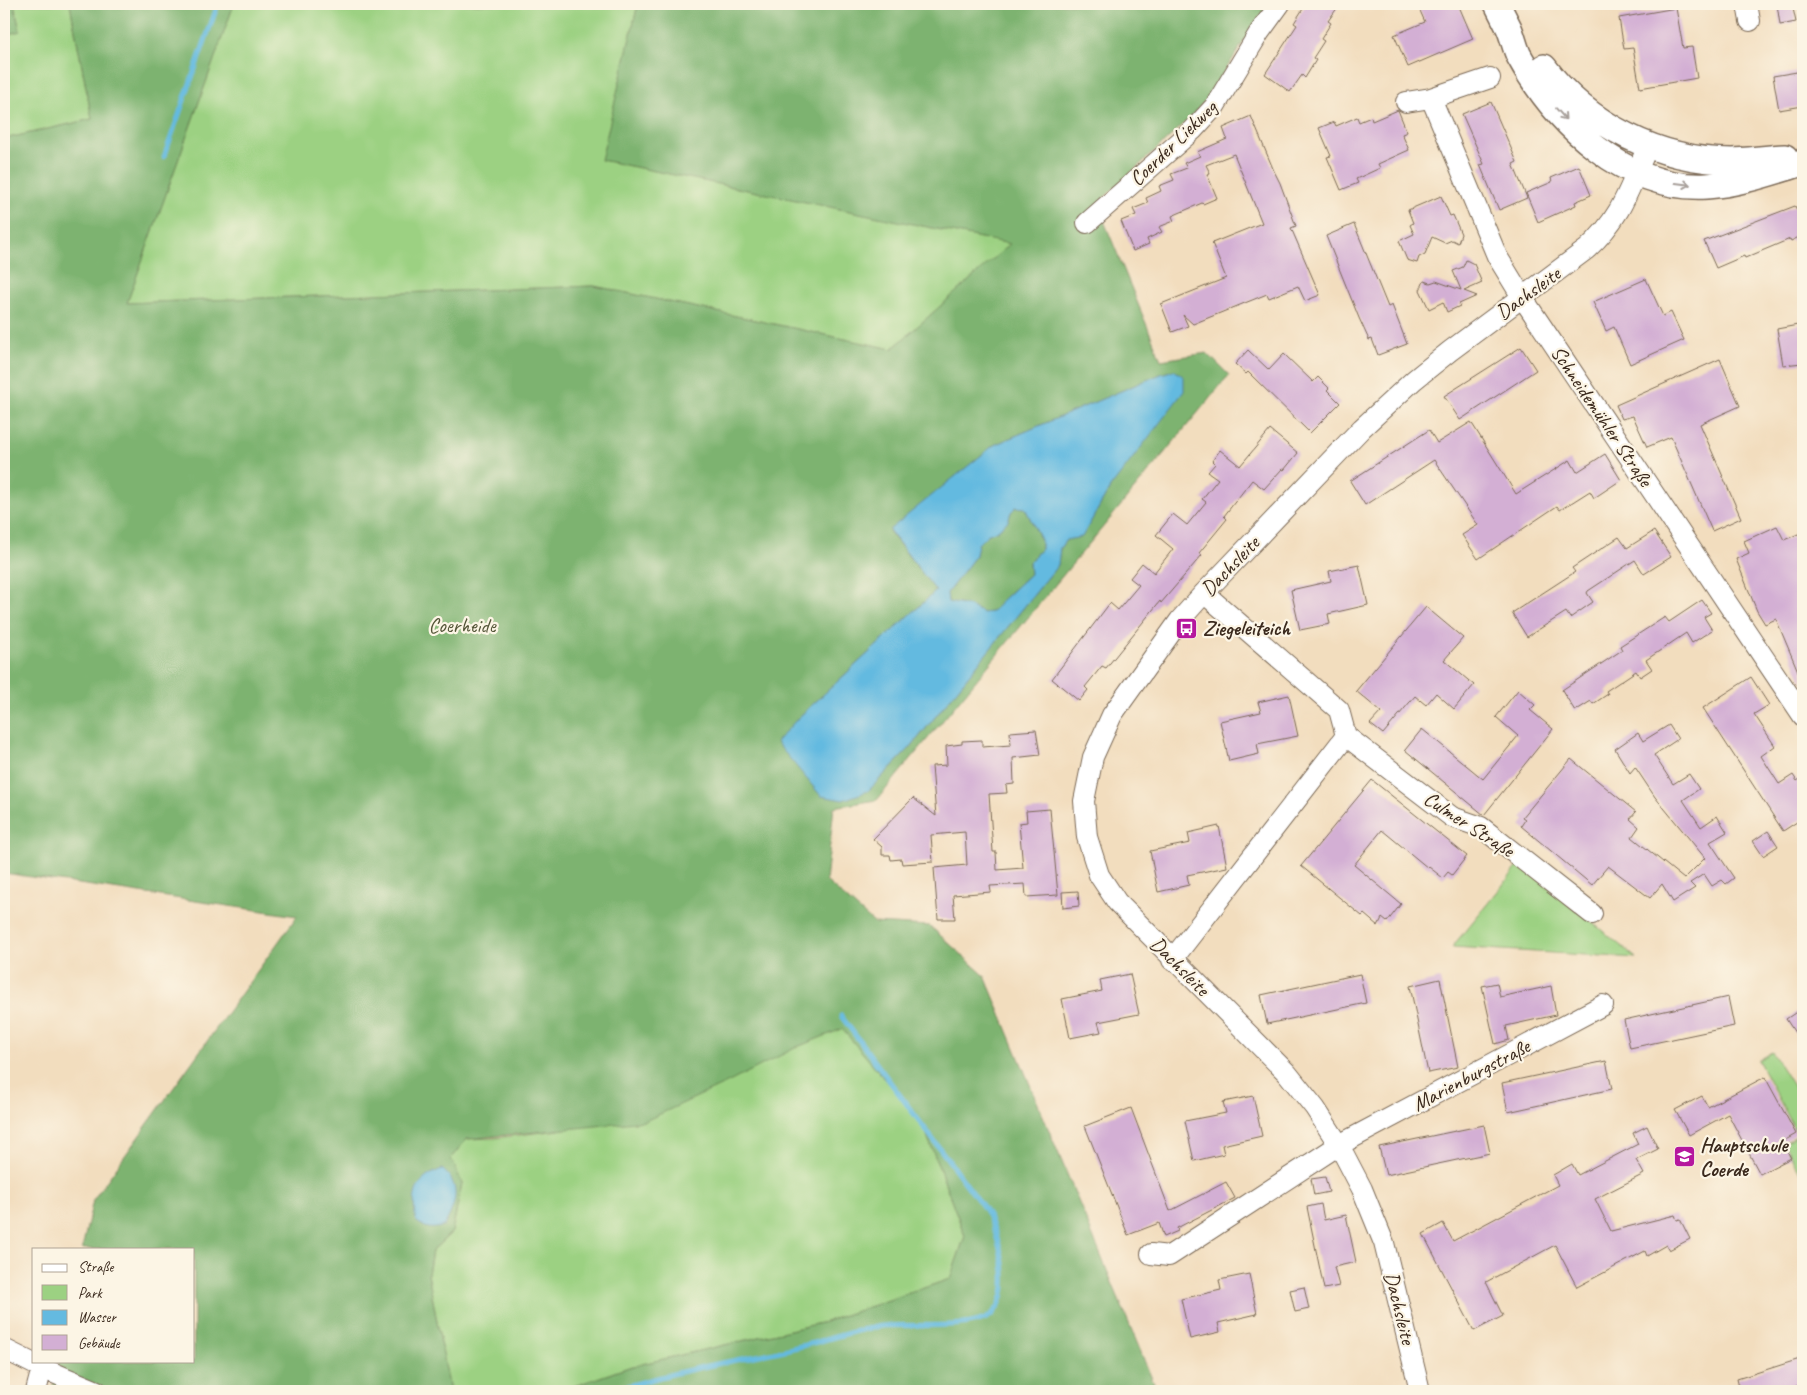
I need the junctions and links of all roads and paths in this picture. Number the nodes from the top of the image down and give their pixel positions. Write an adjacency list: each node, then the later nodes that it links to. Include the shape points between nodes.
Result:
1 (1280, 4): 11 (street, Coerder Liekweg, via 1215,106 1193,130)
2 (1497, 4): 3 (street)
3 (1509, 28): 7 (street, via 1576,101 1607,124); 10 (street, one-way to 10, via 1518,55 1561,114 1599,151)
4 (1490, 78): 5 (street)
5 (1431, 98): 6 (street); 12 (street, Schneidemühler Straße, via 1497,256)
6 (1406, 102)
7 (1648, 146): 8 (street, via 1714,160); 10 (street, Dachsleite)
8 (1803, 156)
9 (1803, 162): 10 (street, one-way to 9, via 1668,182 1706,186 1737,182)
10 (1636, 172): 12 (street, Dachsleite, via 1627,198 1602,236)
11 (1088, 223)
12 (1522, 297): 13 (street, Dachsleite, via 1414,380 1362,428); 14 (street, Schneidemühler Straße)
13 (1204, 593): 15 (street, via 1339,710); 17 (street, Dachsleite, via 1180,620 1112,715 1092,758 1084,802 1087,837 1098,875 1116,902)
14 (1803, 716)
15 (1346, 736): 16 (street, Culmer Straße, via 1452,817 1481,827); 17 (street)
16 (1592, 914)
17 (1172, 960): 19 (street, Dachsleite, via 1287,1073)
18 (1602, 1005): 19 (street, Marienburgstraße)
19 (1339, 1145): 20 (street, via 1169,1256); 25 (street, Dachsleite, via 1384,1243)
20 (1151, 1254)
21 (4, 1348): 22 (street)
22 (42, 1368): 23 (street); 24 (street)
23 (36, 1391)
24 (97, 1391)
25 (1420, 1391)

